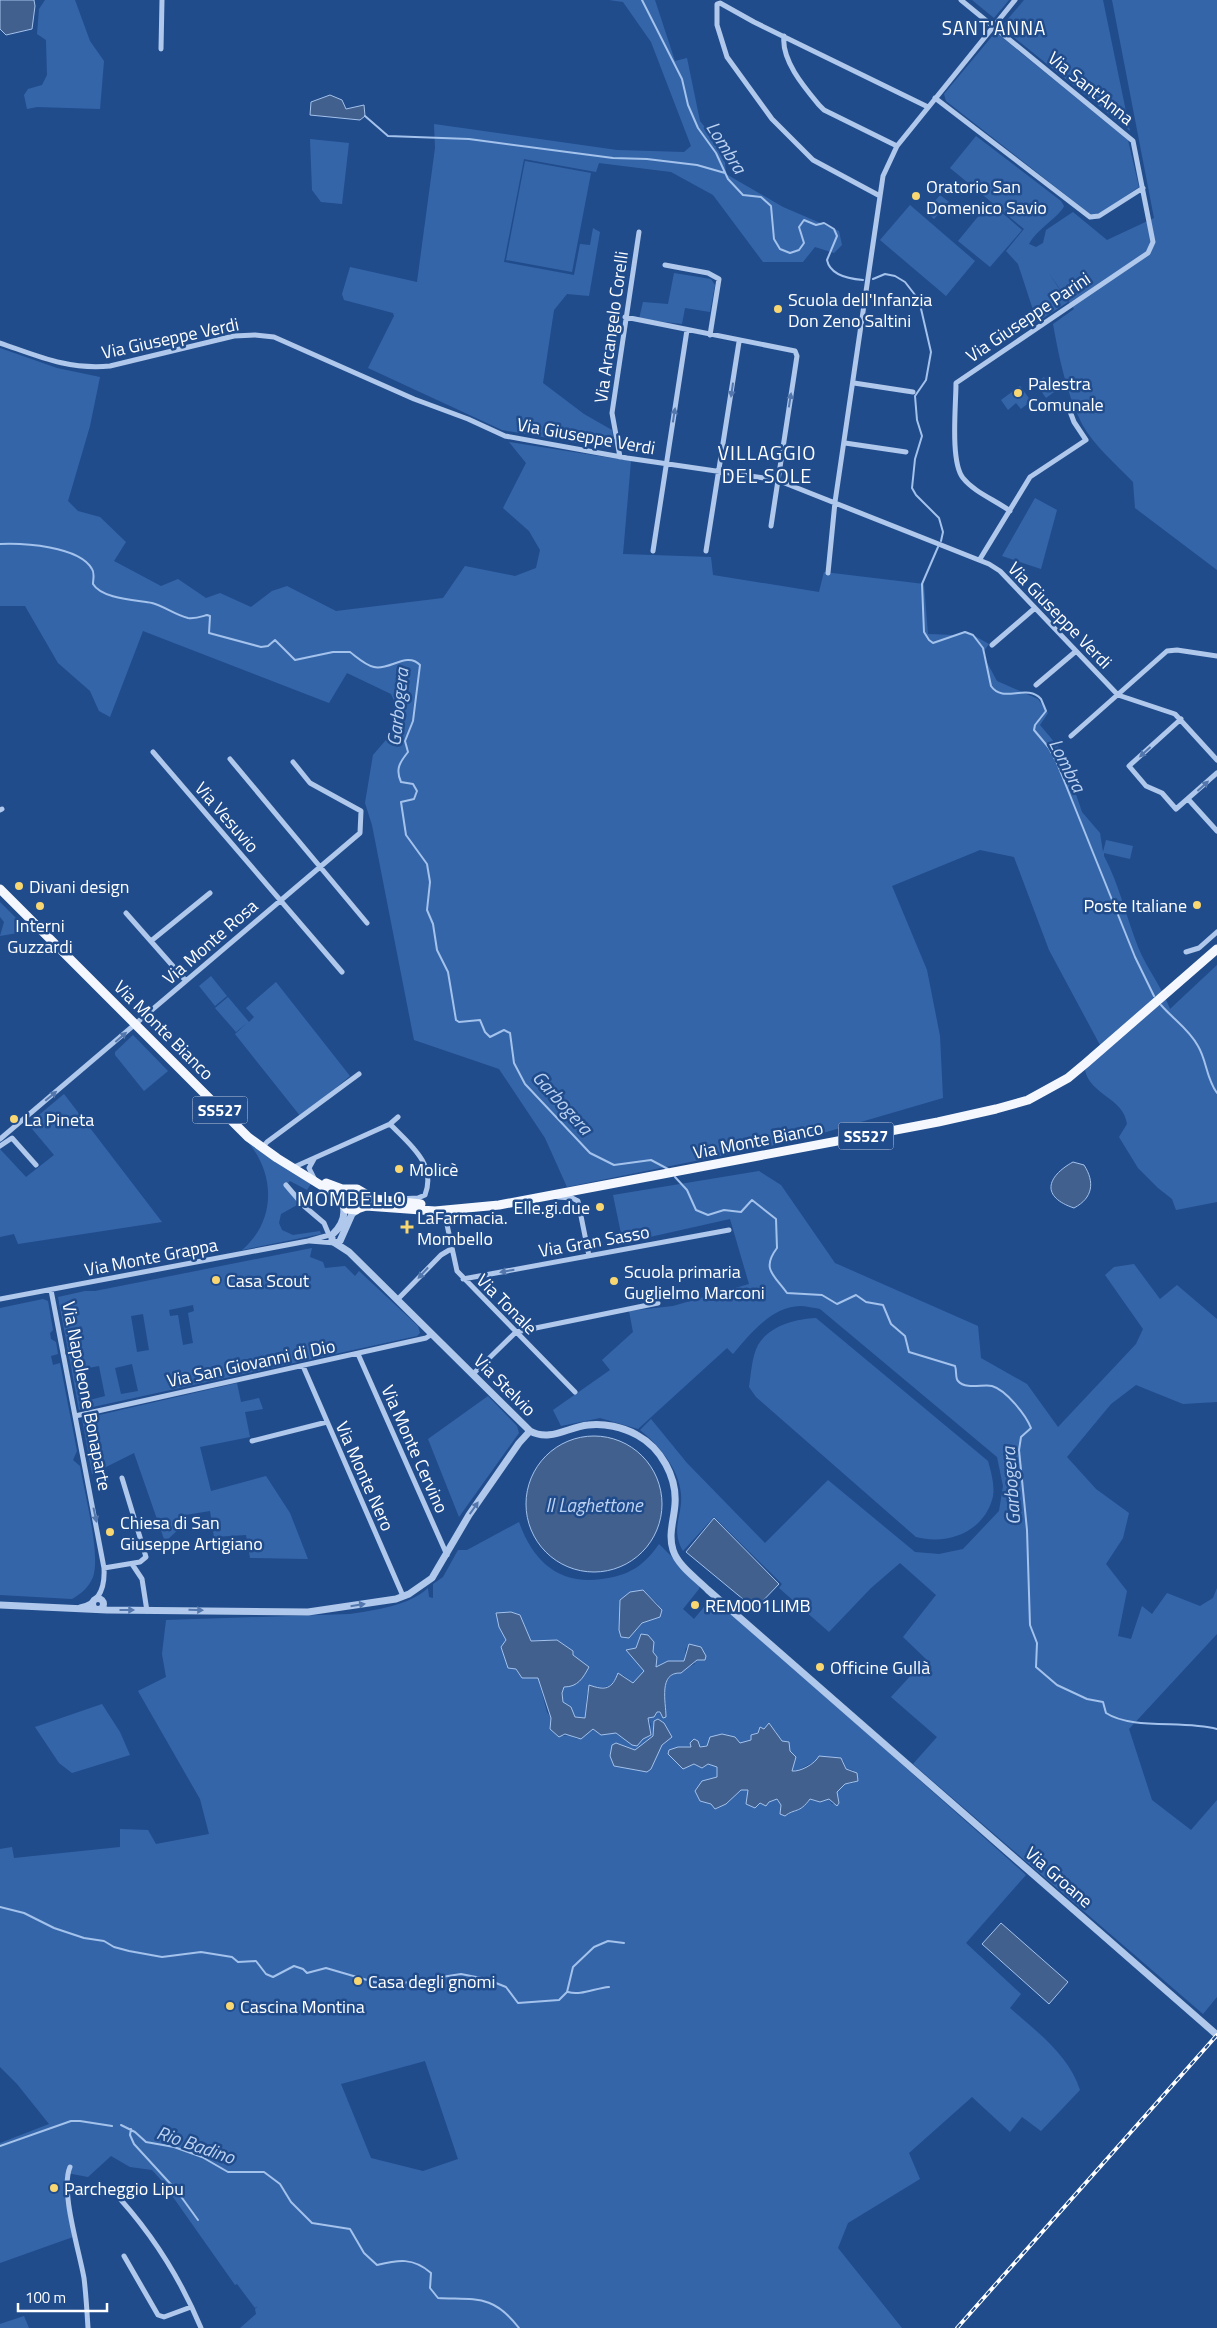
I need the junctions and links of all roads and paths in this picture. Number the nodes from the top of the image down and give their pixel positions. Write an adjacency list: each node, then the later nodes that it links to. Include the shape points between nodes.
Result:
1 (162, 0): 6 (street)
2 (961, 0): 4 (street, Via Sant'Anna)
3 (1015, 0): 4 (street)
4 (994, 26): 7 (street); 9 (street, Via Sant'Anna)
5 (784, 36): 8 (street); 10 (street, via 787,56 824,110); 12 (street, via 717,4 717,25 727,56 772,119 813,160)
6 (161, 49)
7 (935, 98): 8 (street); 11 (street, via 1090,217 1099,216)
8 (928, 107): 10 (street)
9 (1133, 142): 11 (street, Via Giuseppe Parini)
10 (897, 146): 12 (street)
11 (1143, 188): 30 (street, Via Giuseppe Parini, via 1153,242 1148,253 956,383 959,472 970,485)
12 (880, 196): 20 (street)
13 (639, 232): 15 (street, Via Arcangelo Corelli)
14 (665, 266): 17 (street, via 708,273 719,279)
15 (625, 317): 16 (street); 25 (street, Via Arcangelo Corelli, via 612,413)
16 (687, 330): 17 (street); 26 (street, one-way to 16)
17 (710, 335): 18 (street)
18 (739, 342): 27 (street, one-way to 27); 28 (street, one-way to 18, via 795,351)
19 (0, 343): 25 (street, Via Giuseppe Verdi, via 53,362 90,368 234,336 274,337 505,436)
20 (854, 383): 21 (street); 23 (street)
21 (913, 392)
22 (1068, 406): 30 (street, via 1086,440 1030,477)
23 (845, 443): 24 (street); 29 (street)
24 (906, 452)
25 (620, 457): 26 (street, Via Giuseppe Verdi)
26 (667, 463): 27 (street, Via Giuseppe Verdi); 32 (street)
27 (720, 471): 28 (street, Via Giuseppe Verdi); 33 (street)
28 (777, 480): 29 (street, Via Giuseppe Verdi); 31 (street)
29 (835, 502): 34 (street, Via Giuseppe Verdi); 35 (street)
30 (1010, 510): 34 (street)
31 (771, 526)
32 (653, 551)
33 (706, 552)
34 (980, 559): 36 (street, Via Giuseppe Verdi, via 1000,571)
35 (828, 573)
36 (1035, 608): 37 (street); 38 (street, Via Giuseppe Verdi)
37 (992, 644)
38 (1075, 652): 40 (street); 41 (street, Via Giuseppe Verdi)
39 (1217, 656): 41 (street, via 1171,650)
40 (1036, 685)
41 (1120, 696): 42 (street, via 1175,714); 43 (street)
42 (1181, 720): 46 (street); 49 (street, one-way to 49, via 1130,766 1146,786 1158,791 1176,809)
43 (1071, 736)
44 (153, 752): 54 (street, Via Vesuvio)
45 (230, 759): 51 (street)
46 (1217, 760)
47 (293, 762): 51 (street, Via Monte Rosa, via 310,783 361,811 360,833)
48 (1217, 773): 49 (street, one-way to 48)
49 (1188, 798): 50 (street)
50 (1217, 831)
51 (321, 866): 54 (street, Via Monte Rosa); 56 (street)
52 (0, 889): 63 (main road, Via Monte Bianco / SS527)
53 (210, 893): 58 (street)
54 (280, 901): 61 (street, Via Monte Rosa); 62 (street, Via Monte Rosa)
55 (126, 913): 58 (street)
56 (367, 923)
57 (1217, 932): 60 (street, via 1200,948)
58 (151, 941): 62 (street)
59 (1217, 949): 77 (main road, Via Monte Bianco / SS527, via 1068,1078 1028,1100 938,1122)
60 (1186, 952)
61 (342, 972)
62 (186, 981): 63 (street, Via Monte Rosa)
63 (136, 1024): 67 (street, Via Monte Rosa, one-way to 63); 69 (main road, Via Monte Bianco / SS527, via 232,1122)
64 (360, 1074): 69 (street)
65 (398, 1117): 66 (street)
66 (390, 1124): 70 (street); 78 (street, via 425,1164 428,1178 426,1193 418,1198)
67 (0, 1139)
68 (0, 1146): 71 (street, via 12,1138)
69 (262, 1148): 72 (main road, Via Monte Bianco / SS527)
70 (319, 1156): 72 (street); 73 (street, via 310,1168)
71 (36, 1165)
72 (292, 1168): 73 (main road, Via Monte Bianco / SS527)
73 (316, 1181): 75 (main road, Via Monte Bianco); 79 (main road, Via Monte Bianco, via 338,1196)
74 (286, 1185): 85 (street)
75 (350, 1189): 76 (main road); 79 (main road, via 343,1195)
76 (362, 1193): 78 (main road, Via Monte Bianco, via 374,1199); 80 (main road, via 364,1200)
77 (551, 1196): 81 (main road, Via Monte Bianco); 90 (street, via 578,1201)
78 (393, 1201): 81 (main road, Via Monte Bianco)
79 (343, 1204): 80 (main road, via 349,1210); 85 (street, via 343,1219)
80 (359, 1208): 81 (main road, Via Monte Bianco); 84 (street, via 352,1214)
81 (448, 1209)
82 (446, 1220): 88 (street, Via Tonale)
83 (729, 1230): 90 (street, Via Gran Sasso)
84 (344, 1232): 87 (street, via 340,1241); 89 (street)
85 (331, 1234): 86 (street, Via Monte Grappa); 87 (street)
86 (307, 1241): 87 (street, Via Monte Grappa); 92 (street, Via Monte Grappa)
87 (335, 1243): 89 (street, Via Stelvio)
88 (451, 1249): 91 (street, Via Tonale, via 454,1264); 94 (street, one-way to 94, via 441,1254)
89 (349, 1252): 94 (street, Via Stelvio)
90 (589, 1256): 91 (street, Via Gran Sasso, one-way to 91)
91 (463, 1279): 96 (street, Via Tonale)
92 (51, 1290): 93 (street, Via Monte Grappa); 102 (street, Via Napoleone Bonaparte)
93 (0, 1299)
94 (397, 1300): 97 (street, Via Stelvio)
95 (658, 1303): 96 (street)
96 (516, 1332): 100 (street); 101 (street, Via Tonale)
97 (432, 1334): 98 (street, Via San Giovanni di Dio); 100 (street, Via Stelvio)
98 (358, 1354): 99 (street, Via San Giovanni di Dio); 107 (street, Via Monte Cervino)
99 (302, 1366): 102 (street, Via San Giovanni di Dio); 103 (street, Via Monte Nero)
100 (473, 1374): 104 (street, Via Stelvio)
101 (575, 1392)
102 (75, 1416): 109 (street, Via Napoleone Bonaparte, one-way to 109)
103 (327, 1422): 105 (street); 110 (street, Via Monte Nero)
104 (530, 1431): 107 (street, one-way to 104, via 469,1515 518,1443); 116 (street, Via Stelvio, via 539,1436 596,1425 624,1429 648,1442 670,1470 674,1485 671,1535 678,1560)
105 (252, 1441)
106 (122, 1478): 108 (street, via 145,1552 143,1560)
107 (447, 1555): 110 (street, via 427,1583)
108 (132, 1564): 109 (street); 115 (street, via 142,1579)
109 (104, 1568): 111 (street, Via Napoleone Bonaparte, via 103,1588)
110 (403, 1596): 115 (street, one-way to 110, via 308,1612)
111 (94, 1600): 113 (street, via 86,1606); 114 (street, via 93,1606)
112 (0, 1605): 113 (street)
113 (73, 1608): 114 (street)
114 (98, 1610): 115 (street, one-way to 115)
115 (148, 1610)
116 (882, 1742): 117 (street, Via Groane)
117 (1217, 2035)
118 (70, 2167): 122 (street, via 67,2176 72,2221 83,2276)
119 (110, 2188): 121 (street, via 161,2249)
120 (124, 2256): 121 (street, via 158,2315 164,2317)
121 (191, 2307): 123 (street)
122 (88, 2328)
123 (202, 2328)

